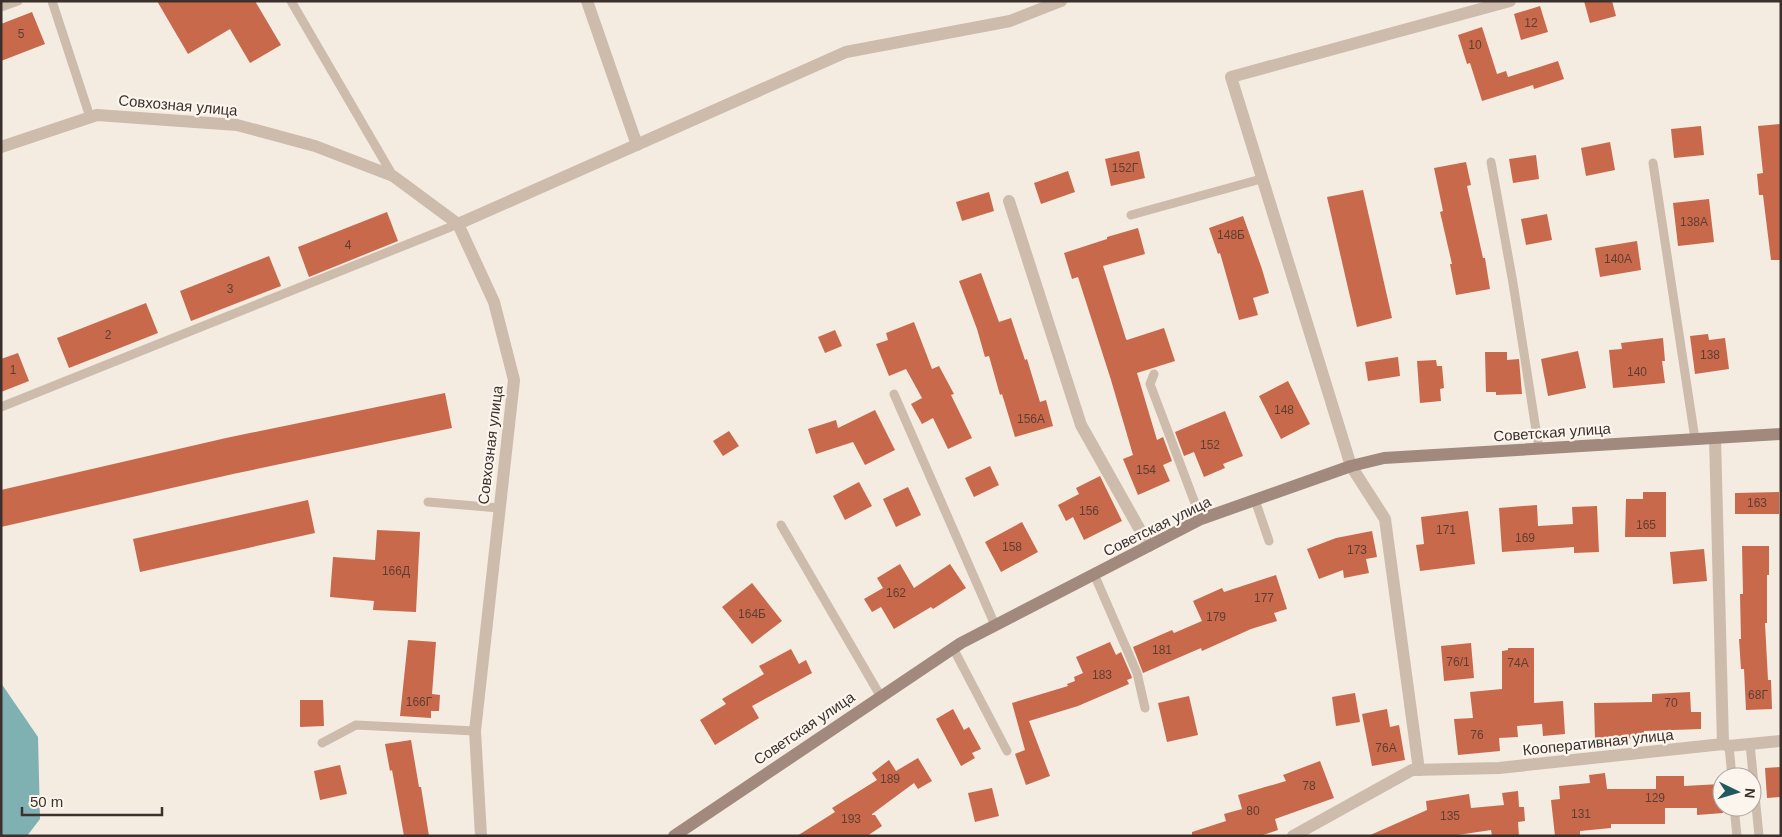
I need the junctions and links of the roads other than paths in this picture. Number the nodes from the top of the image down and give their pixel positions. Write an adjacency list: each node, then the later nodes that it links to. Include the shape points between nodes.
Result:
1 (18, 1): 7 (lane)
2 (52, 1): 8 (lane)
3 (291, 1): 13 (lane)
4 (587, 1): 9 (street)
5 (1061, 1): 9 (street, via 1010,21 846,52)
6 (1510, 1): 14 (street, via 1231,78)
7 (1, 7)
8 (90, 118): 10 (street, Совхозная улица); 13 (street, Совхозная улица, via 97,115 237,125 315,146)
9 (637, 145): 17 (street)
10 (1, 147)
11 (1491, 162): 24 (lane)
12 (1653, 163): 23 (lane)
13 (393, 176): 17 (street, Совхозная улица)
14 (1262, 179): 16 (lane); 25 (street)
15 (1009, 201): 32 (street, via 1081,424)
16 (1131, 215)
17 (458, 224): 20 (lane); 28 (street, Совхозная улица, via 494,302 514,380)
18 (1154, 374): 29 (lane, via 1150,384)
19 (894, 394): 34 (lane)
20 (1, 407)
21 (1781, 434): 22 (street, Советская улица)
22 (1715, 438): 23 (street, Советская улица); 42 (street)
23 (1695, 439): 24 (street, Советская улица)
24 (1539, 449): 25 (street, Советская улица, via 1384,458)
25 (1351, 466): 26 (street, Советская улица); 45 (street, via 1385,518)
26 (1255, 500): 29 (street, Советская улица); 31 (lane)
27 (428, 502): 28 (lane)
28 (499, 508): 38 (street, Совхозная улица)
29 (1201, 519): 32 (street, Советская улица)
30 (781, 524): 36 (lane)
31 (1269, 541)
32 (1149, 546): 33 (street, Советская улица)
33 (1094, 574): 34 (street, Советская улица); 37 (lane, via 1137,673)
34 (995, 625): 35 (street, Советская улица)
35 (953, 648): 36 (street, Советская улица); 43 (lane)
36 (881, 697): 48 (street, Советская улица)
37 (1146, 708)
38 (475, 731): 40 (lane, via 356,725); 47 (street, Совхозная улица)
39 (1781, 741): 41 (street, Кооперативная улица)
40 (322, 743)
41 (1750, 744): 42 (street, Кооперативная улица); 51 (lane)
42 (1726, 745): 44 (lane); 45 (street, Кооперативная улица, via 1499,768)
43 (1007, 751)
44 (1730, 767)
45 (1419, 770): 49 (street, Кооперативная улица, via 1412,770)
46 (1735, 817): 50 (lane)
47 (481, 836)
48 (674, 836)
49 (1293, 836)
50 (1736, 836)
51 (1759, 836)

